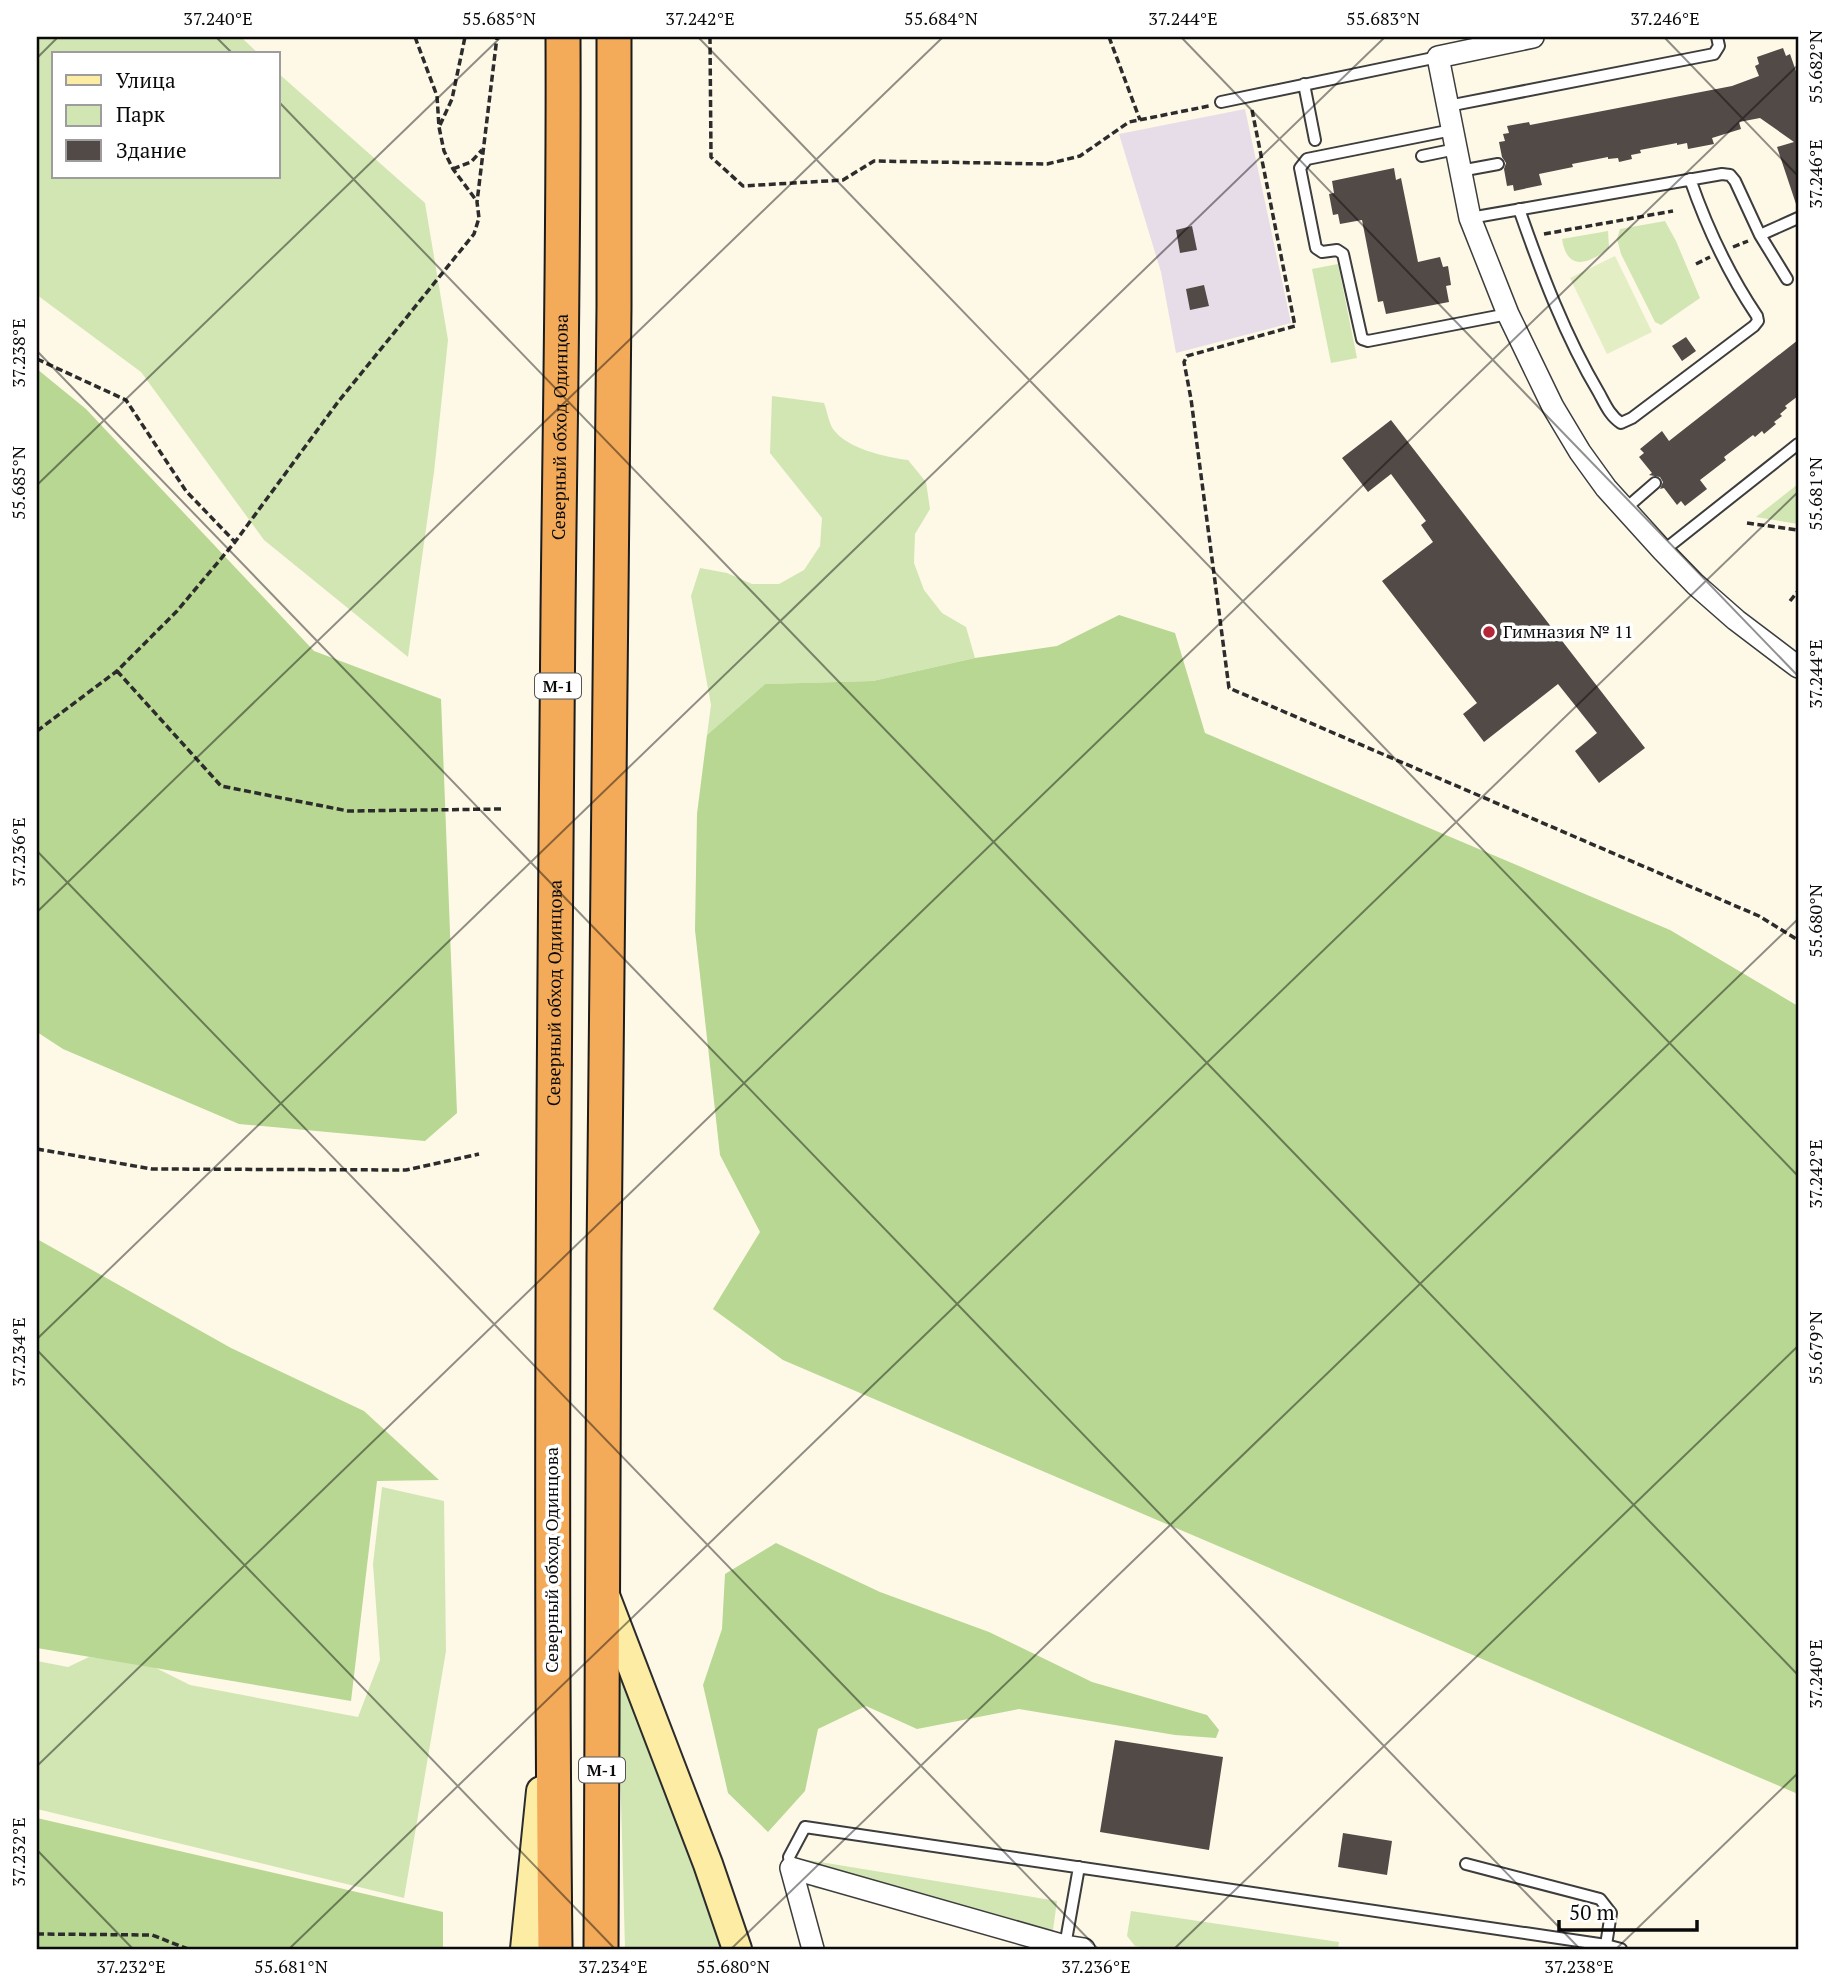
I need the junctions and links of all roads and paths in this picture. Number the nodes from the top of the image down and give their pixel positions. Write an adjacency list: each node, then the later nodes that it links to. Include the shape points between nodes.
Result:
1 (415, 37): 17 (path, via 437,96)
2 (465, 37): 17 (path, via 452,99)
3 (497, 37): 20 (path)
4 (563, 37): 55 (highway, Северный обход Одинцова / М-1)
5 (614, 37): 54 (highway, М-1)
6 (710, 37): 16 (path, via 711,157 743,186 844,180 874,161 1047,164 1080,156 1129,122)
7 (1109, 37): 16 (path)
8 (1533, 37): 10 (street)
9 (1717, 37): 15 (lane, via 1719,46 1714,54)
10 (1470, 43): 11 (street)
11 (1438, 57): 12 (lane); 15 (street)
12 (1304, 84): 13 (lane); 19 (lane)
13 (1221, 103): 16 (path)
14 (1251, 105): 51 (path, via 1295,326 1187,356 1184,362 1229,688 1759,916)
15 (1448, 106): 18 (street)
16 (1140, 120)
17 (439, 127): 23 (path)
18 (1454, 139): 21 (lane); 24 (street); 36 (lane, via 1302,162 1316,248 1343,254 1362,340)
19 (1315, 140)
20 (482, 149): 23 (path, via 471,162); 26 (path)
21 (1422, 156)
22 (1498, 163): 24 (lane)
23 (453, 169): 26 (path)
24 (1460, 171): 29 (street)
25 (1690, 179): 27 (lane); 27 (lane, via 1704,220 1758,321 1621,423 1591,380 1561,318); 32 (lane, via 1730,175)
26 (477, 202): 43 (path, via 474,234 338,402)
27 (1520, 209): 29 (lane)
28 (1673, 211): 31 (path)
29 (1470, 218): 36 (street)
30 (1798, 218): 32 (lane)
31 (1544, 234)
32 (1760, 235): 35 (lane)
33 (1747, 241): 34 (path)
34 (1736, 246)
35 (1787, 279)
36 (1508, 314): 40 (street, via 1553,407 1580,452)
37 (37, 359): 43 (path, via 126,400 186,491)
38 (1798, 444): 44 (lane)
39 (1655, 483): 40 (lane)
40 (1625, 509): 44 (street)
41 (1746, 523): 42 (path)
42 (1798, 530)
43 (235, 542): 48 (path, via 177,611)
44 (1664, 551): 47 (street, via 1736,620)
45 (1798, 591): 46 (path)
46 (1790, 601)
47 (1798, 667)
48 (117, 671): 49 (path); 50 (path, via 221,786 348,811)
49 (37, 730)
50 (501, 809)
51 (1798, 940)
52 (37, 1149): 53 (path, via 152,1169 406,1170)
53 (479, 1154)
54 (603, 1591): 65 (highway, М-1); 66 (main road, М-1, via 709,1864)
55 (552, 1680): 63 (main road, М-1); 64 (highway, Северный обход Одинцова / М-1)
56 (1466, 1864): 60 (lane, via 1600,1899 1611,1913)
57 (1079, 1867): 58 (lane, via 805,1827 789,1857); 60 (lane); 61 (lane)
58 (791, 1868): 61 (street); 67 (street)
59 (37, 1934): 62 (path, via 152,1935)
60 (1606, 1945): 68 (lane)
61 (1074, 1948)
62 (188, 1949)
63 (525, 1949)
64 (555, 1949)
65 (601, 1949)
66 (737, 1949)
67 (813, 1949)
68 (1621, 1949)

